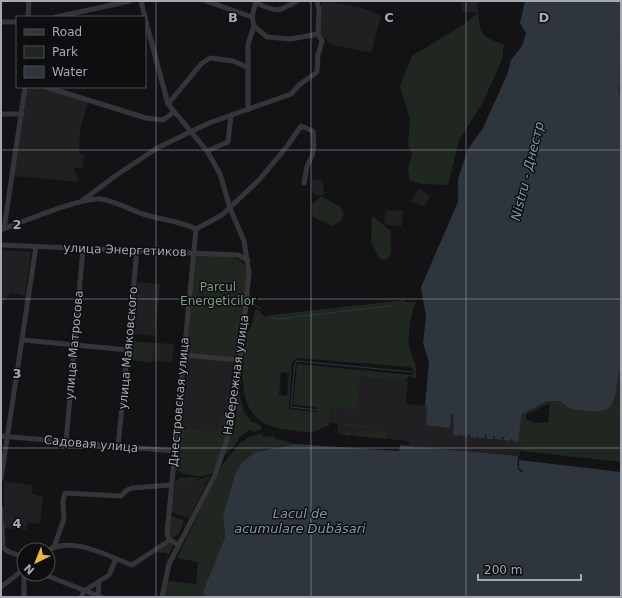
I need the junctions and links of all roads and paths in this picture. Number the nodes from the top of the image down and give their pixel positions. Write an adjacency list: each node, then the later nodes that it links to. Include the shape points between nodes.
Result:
1 (29, 1): 8 (street)
2 (130, 1): 9 (street)
3 (141, 1): 10 (street)
4 (206, 1): 11 (street)
5 (297, 1): 7 (street, via 278,11)
6 (317, 1): 16 (street)
7 (256, 2): 11 (street)
8 (28, 16)
9 (61, 16)
10 (145, 16)
11 (252, 17): 15 (street)
12 (1, 22): 13 (street)
13 (16, 22)
14 (146, 22): 20 (street)
15 (254, 26): 16 (street, via 267,37 290,39); 17 (street, via 248,44)
16 (318, 34): 21 (street, via 322,41 316,73 291,94)
17 (247, 67): 20 (street, via 233,61 210,58 196,69); 21 (street)
18 (25, 88): 24 (street)
19 (49, 88): 22 (street, via 146,118 163,120)
20 (168, 104): 22 (street, Набережная улица)
21 (248, 110): 25 (street)
22 (174, 112): 26 (street, Набережная улица)
23 (1, 114): 24 (street)
24 (22, 114): 32 (street)
25 (231, 115): 26 (street); 27 (street, via 228,142)
26 (191, 132): 27 (street, Набережная улица); 29 (street, via 158,148)
27 (207, 151): 30 (street, Набережная улица, via 220,174)
28 (304, 182): 30 (street, via 314,146 313,131 304,126 299,127 277,160)
29 (80, 203): 31 (street, via 96,199 106,201 144,215); 32 (street, via 33,217)
30 (230, 208): 31 (street, via 213,221); 38 (street, Набережная улица, via 244,241)
31 (196, 229): 37 (street, Днестровская улица)
32 (2, 230)
33 (1, 245): 34 (street, улица Энергетиков)
34 (36, 246): 35 (street, улица Энергетиков); 39 (street)
35 (83, 248): 36 (street, улица Энергетиков); 40 (street, улица Матросова)
36 (137, 250): 37 (street, улица Энергетиков); 41 (street, улица Маяковского)
37 (193, 252): 38 (street, улица Энергетиков, via 238,255); 42 (street, Днестровская улица)
38 (248, 260): 43 (street, Набережная улица, via 249,286)
39 (23, 340): 40 (street); 45 (street)
40 (74, 344): 41 (street); 46 (street, улица Матросова)
41 (128, 350): 47 (street, улица Маяковского)
42 (184, 355): 43 (street); 48 (street, Днестровская улица)
43 (241, 360): 56 (street, Набережная улица, via 225,449 215,475)
44 (1, 436): 45 (street, Садовая улица)
45 (8, 436): 46 (street, Садовая улица); 49 (street)
46 (66, 442): 47 (street, Садовая улица)
47 (118, 447): 48 (street, Садовая улица)
48 (174, 451): 50 (street, Днестровская улица)
49 (1, 479)
50 (171, 485): 53 (street, Днестровская улица); 55 (street, via 132,488 121,496 65,493 64,519)
51 (1, 508): 52 (street)
52 (1, 523): 58 (street)
53 (167, 534): 54 (street); 57 (street)
54 (170, 540): 56 (street); 57 (street)
55 (56, 542)
56 (179, 545): 71 (street, Набережная улица, via 167,572)
57 (159, 546): 61 (street, via 132,565)
58 (2, 547): 60 (street)
59 (56, 547): 61 (street, via 78,546)
60 (16, 554)
61 (116, 559): 65 (street, via 109,575)
62 (16, 575): 66 (street)
63 (56, 580): 67 (street)
64 (24, 582): 69 (street)
65 (99, 582): 67 (street); 68 (street)
66 (1, 587)
67 (84, 591): 68 (street); 70 (street)
68 (99, 596)
69 (24, 597)
70 (81, 597)
71 (162, 597)

